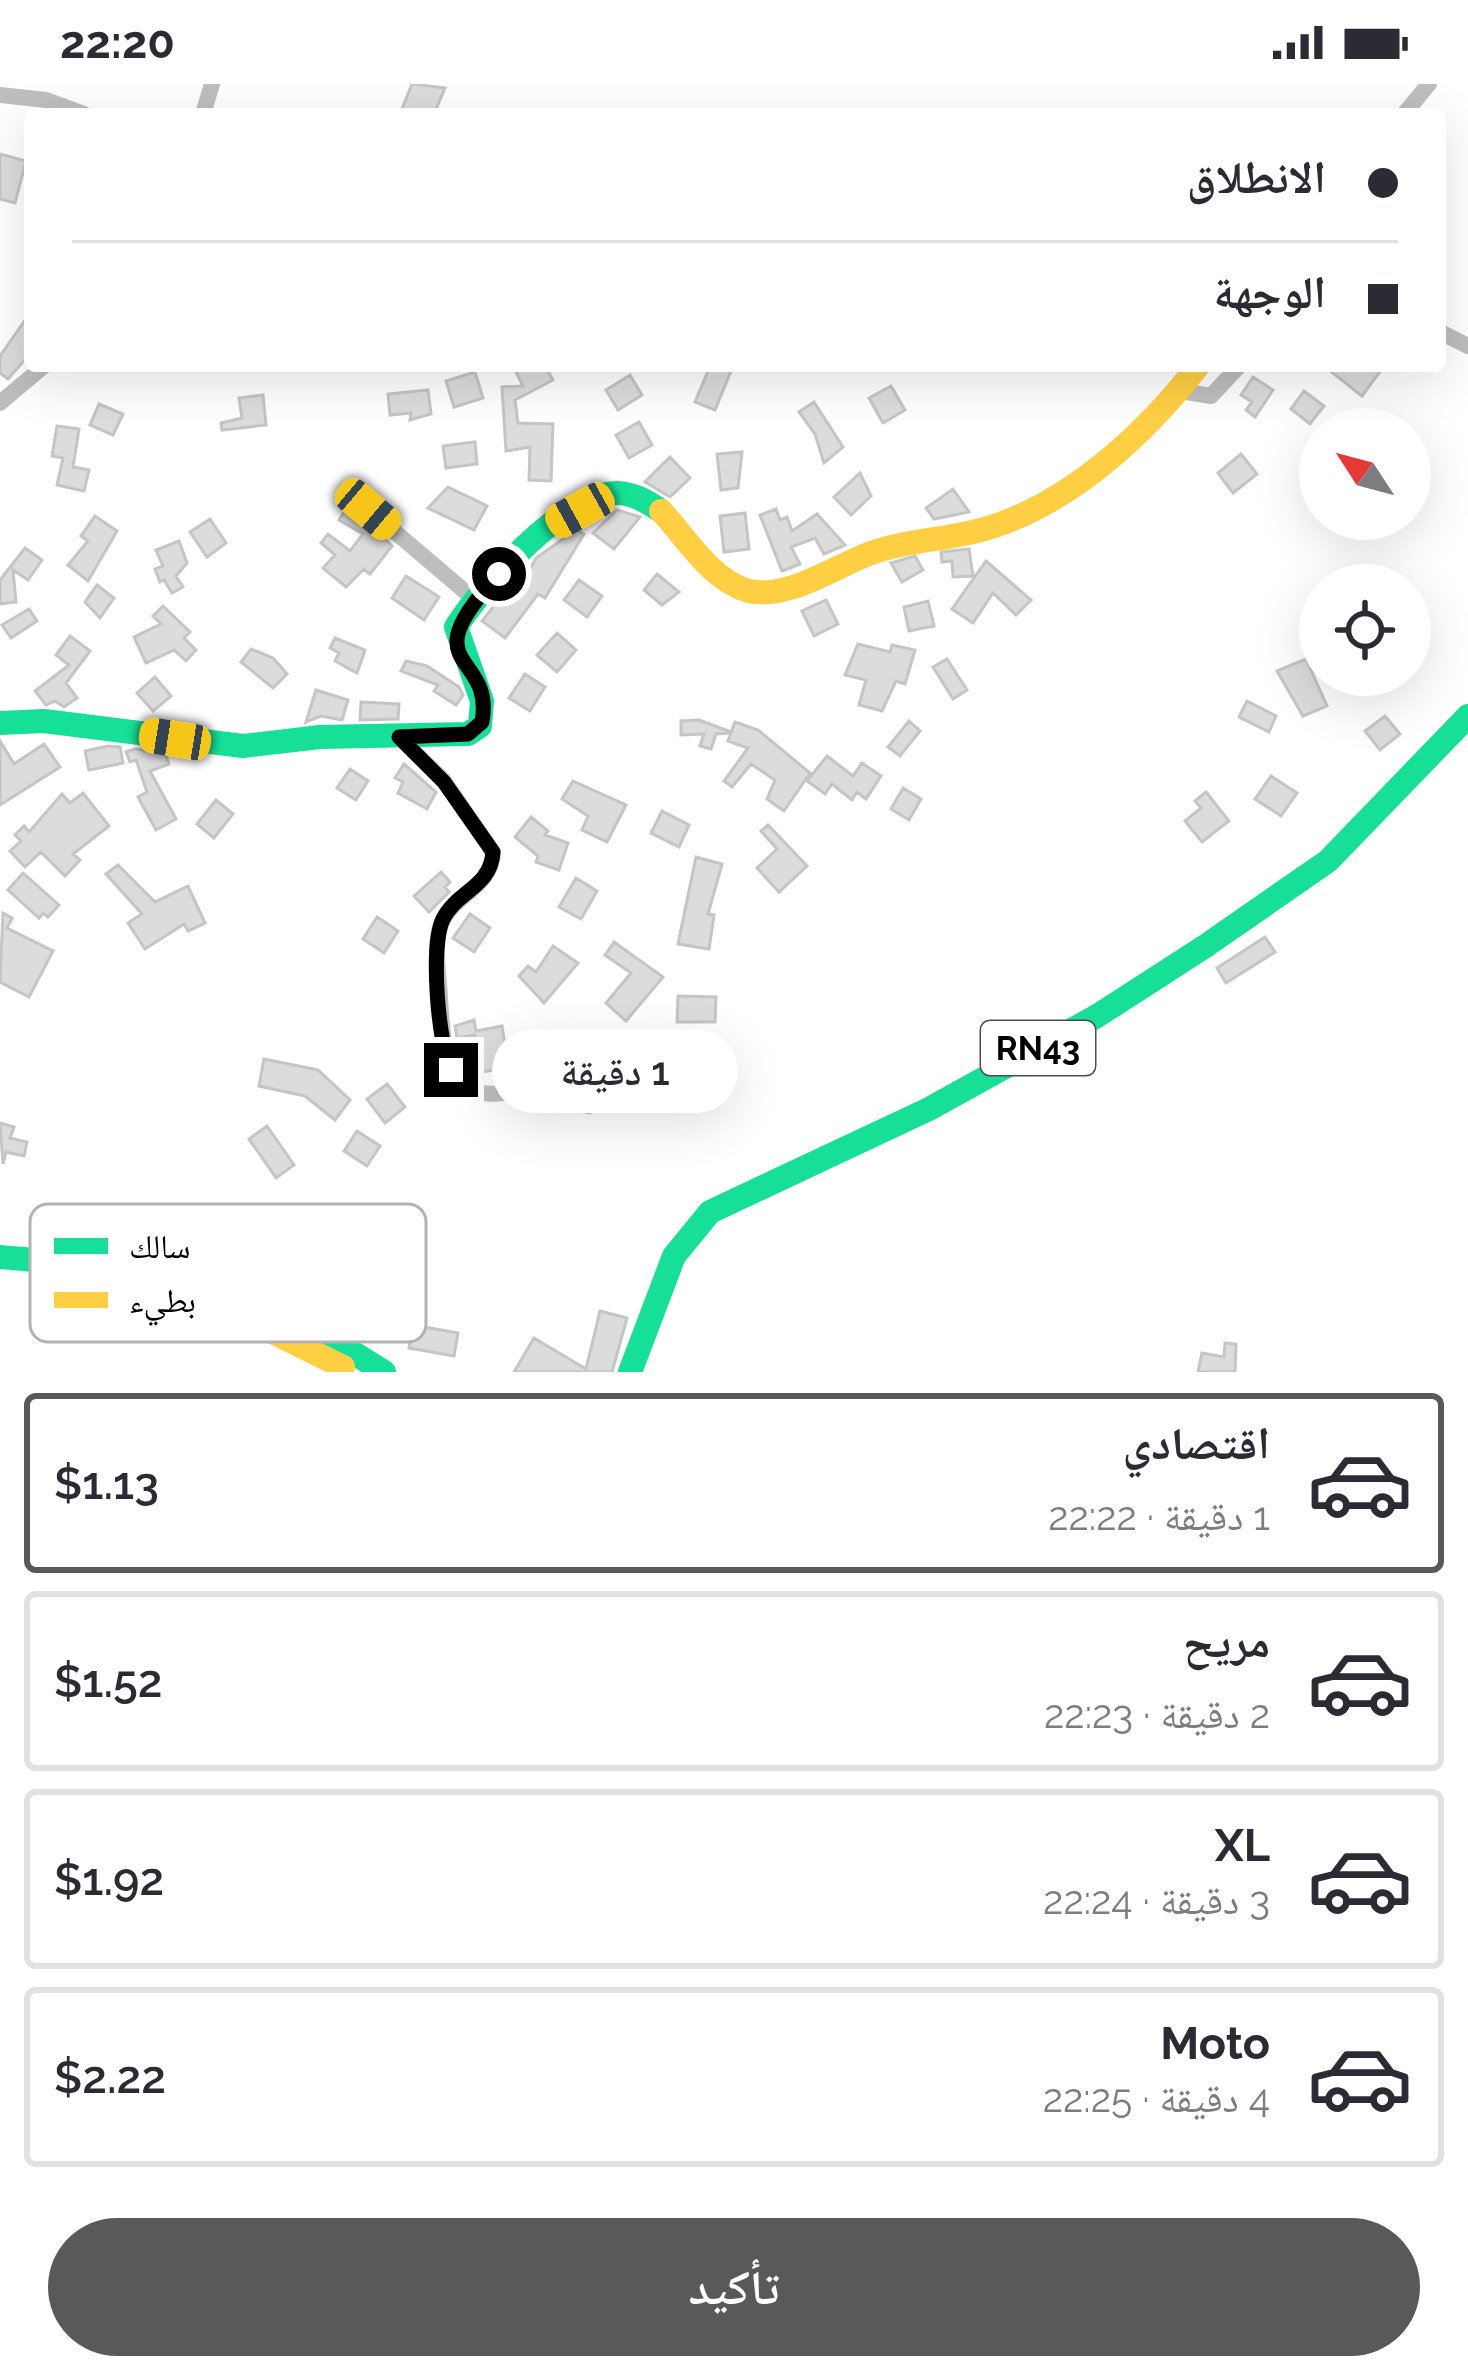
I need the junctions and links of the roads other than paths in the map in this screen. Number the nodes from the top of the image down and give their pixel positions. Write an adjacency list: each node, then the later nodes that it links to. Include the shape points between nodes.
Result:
1 (1430, 84): 4 (street)
2 (0, 95): 3 (street)
3 (68, 108)
4 (1409, 108)
5 (37, 372): 9 (street)
6 (1194, 372): 8 (main road)
7 (1233, 372): 8 (street, via 1211,396)
8 (1181, 391): 11 (main road, via 1092,466 994,526 876,551 760,594 735,587 660,514 614,493 538,535)
9 (0, 403)
10 (368, 509): 11 (street)
11 (476, 600): 14 (main road, via 455,637 482,699 482,722 468,734)
12 (1468, 716): 23 (main road, RN43, via 1328,861 1186,958 929,1109 710,1212 674,1256)
13 (0, 723): 14 (main road, via 44,721 243,746)
14 (399, 737): 15 (street, via 444,782 493,852 481,883 454,904 439,931 448,1065 480,1094)
15 (550, 1081)
16 (0, 1257): 17 (main road); 18 (main road)
17 (30, 1260)
18 (30, 1264)
19 (290, 1342): 21 (main road)
20 (334, 1342): 22 (main road)
21 (352, 1372)
22 (384, 1372)
23 (630, 1372)

